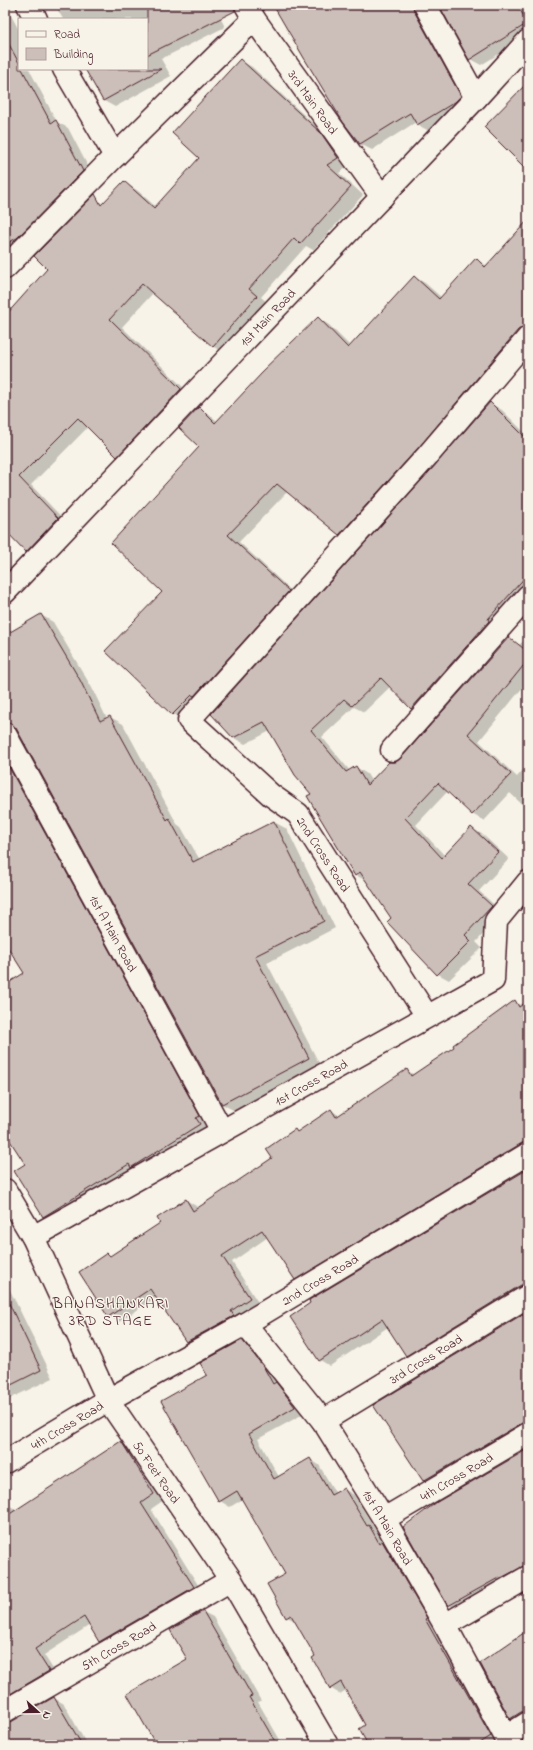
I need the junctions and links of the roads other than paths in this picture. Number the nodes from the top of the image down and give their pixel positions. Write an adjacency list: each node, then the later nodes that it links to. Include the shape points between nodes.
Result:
1 (28, 5): 4 (street)
2 (425, 5): 7 (street)
3 (250, 12): 8 (street); 9 (street, 3rd Main Road)
4 (35, 18)
5 (528, 41): 7 (street, 1st Main Road)
6 (65, 70): 8 (street)
7 (476, 98): 9 (street, 1st Main Road)
8 (115, 156): 10 (street)
9 (382, 197): 12 (street, 1st Main Road)
10 (5, 268)
11 (528, 338): 17 (street, 2nd Cross Road, via 428,455 189,720 271,795 298,814)
12 (5, 592)
13 (528, 596): 15 (street)
14 (5, 734): 18 (street, 1st A Main Road)
15 (392, 750)
16 (528, 882): 17 (street, 1st Cross Road, via 496,920 493,980)
17 (427, 1016): 18 (street, 1st Cross Road)
18 (222, 1131): 21 (street, 1st Cross Road)
19 (528, 1154): 23 (street, 2nd Cross Road)
20 (5, 1190): 21 (street, 50 Feet Road)
21 (33, 1237): 24 (street, 50 Feet Road)
22 (528, 1296): 25 (street, 3rd Cross Road)
23 (245, 1324): 24 (street, 2nd Cross Road); 25 (street, 1st A Main Road)
24 (108, 1400): 27 (street, 4th Cross Road); 30 (street, 50 Feet Road)
25 (323, 1421): 28 (street, 1st A Main Road)
26 (528, 1434): 28 (street, 4th Cross Road)
27 (5, 1462)
28 (384, 1519): 31 (street, 1st A Main Road)
29 (528, 1577): 31 (street)
30 (231, 1580): 32 (street, 5th Cross Road); 35 (street, 50 Feet Road)
31 (445, 1625): 34 (street, 1st A Main Road)
32 (5, 1711)
33 (528, 1723): 34 (street)
34 (508, 1741)
35 (327, 1745)

